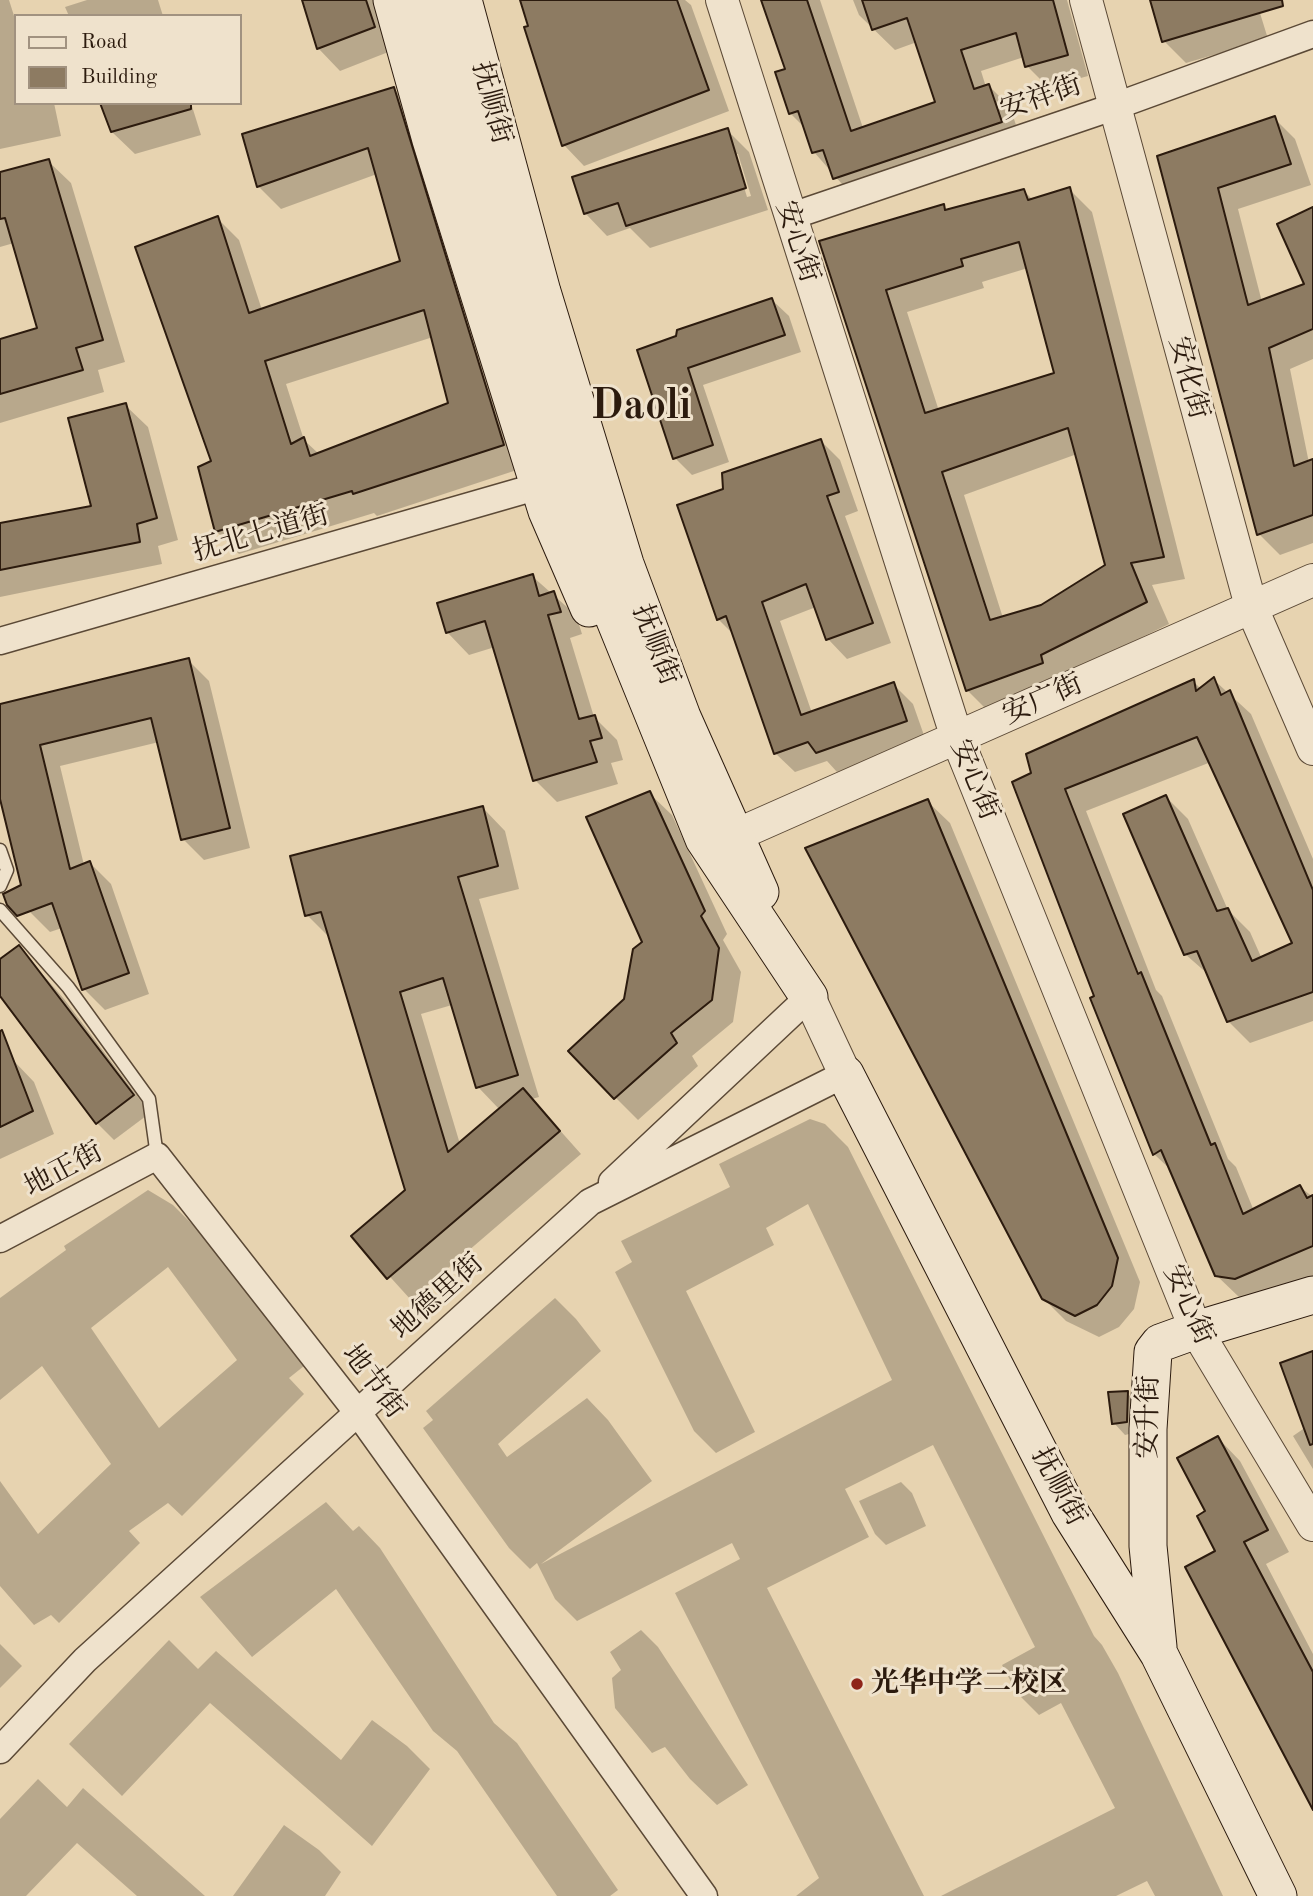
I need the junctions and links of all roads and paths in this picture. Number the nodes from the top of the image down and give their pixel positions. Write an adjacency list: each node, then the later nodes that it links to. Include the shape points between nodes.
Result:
1 (392, 0): 9 (main road, 抚顺街)
2 (428, 0): 14 (main road, 抚顺街, via 571,489 615,620)
3 (463, 0): 16 (main road, 抚顺街, via 542,292 625,564 682,717)
4 (722, 0): 8 (street, 安心街)
5 (1086, 0): 7 (street, 安化街)
6 (1313, 34): 7 (street, 安祥街)
7 (1113, 107): 8 (street, 安祥街); 11 (street, 安化街)
8 (789, 217): 13 (street, 安心街)
9 (539, 486): 12 (street, 抚北七道街); 14 (main road, 抚顺街, via 608,648)
10 (1313, 580): 11 (street, 安广街)
11 (1251, 606): 13 (street, 安广街); 15 (street, 安化街)
12 (0, 641)
13 (957, 738): 16 (street, 安广街); 26 (street, 安心街)
14 (666, 747): 20 (main road, 抚顺街, via 704,839)
15 (1313, 749)
16 (734, 836): 20 (main road, 抚顺街)
17 (0, 850): 18 (lane, via 7,870)
18 (0, 886)
19 (0, 910): 22 (lane, via 68,987 149,1098)
20 (809, 997): 21 (street); 23 (street)
21 (845, 1074): 23 (street, 地德里街); 29 (main road, 抚顺街, via 1070,1513)
22 (157, 1156): 24 (street, 地正街); 27 (street, 地节街)
23 (590, 1202): 27 (street, 地德里街)
24 (0, 1240)
25 (1313, 1295): 26 (main road, 安升街)
26 (1196, 1330): 28 (street, 安心街); 29 (main road, 安升街, via 1160,1343 1150,1362 1148,1546)
27 (358, 1413): 30 (street, 地德里街, via 85,1660); 31 (street, 地节街)
28 (1313, 1525)
29 (1159, 1654): 32 (main road, 抚顺街)
30 (0, 1750)
31 (704, 1896)
32 (1278, 1896)

